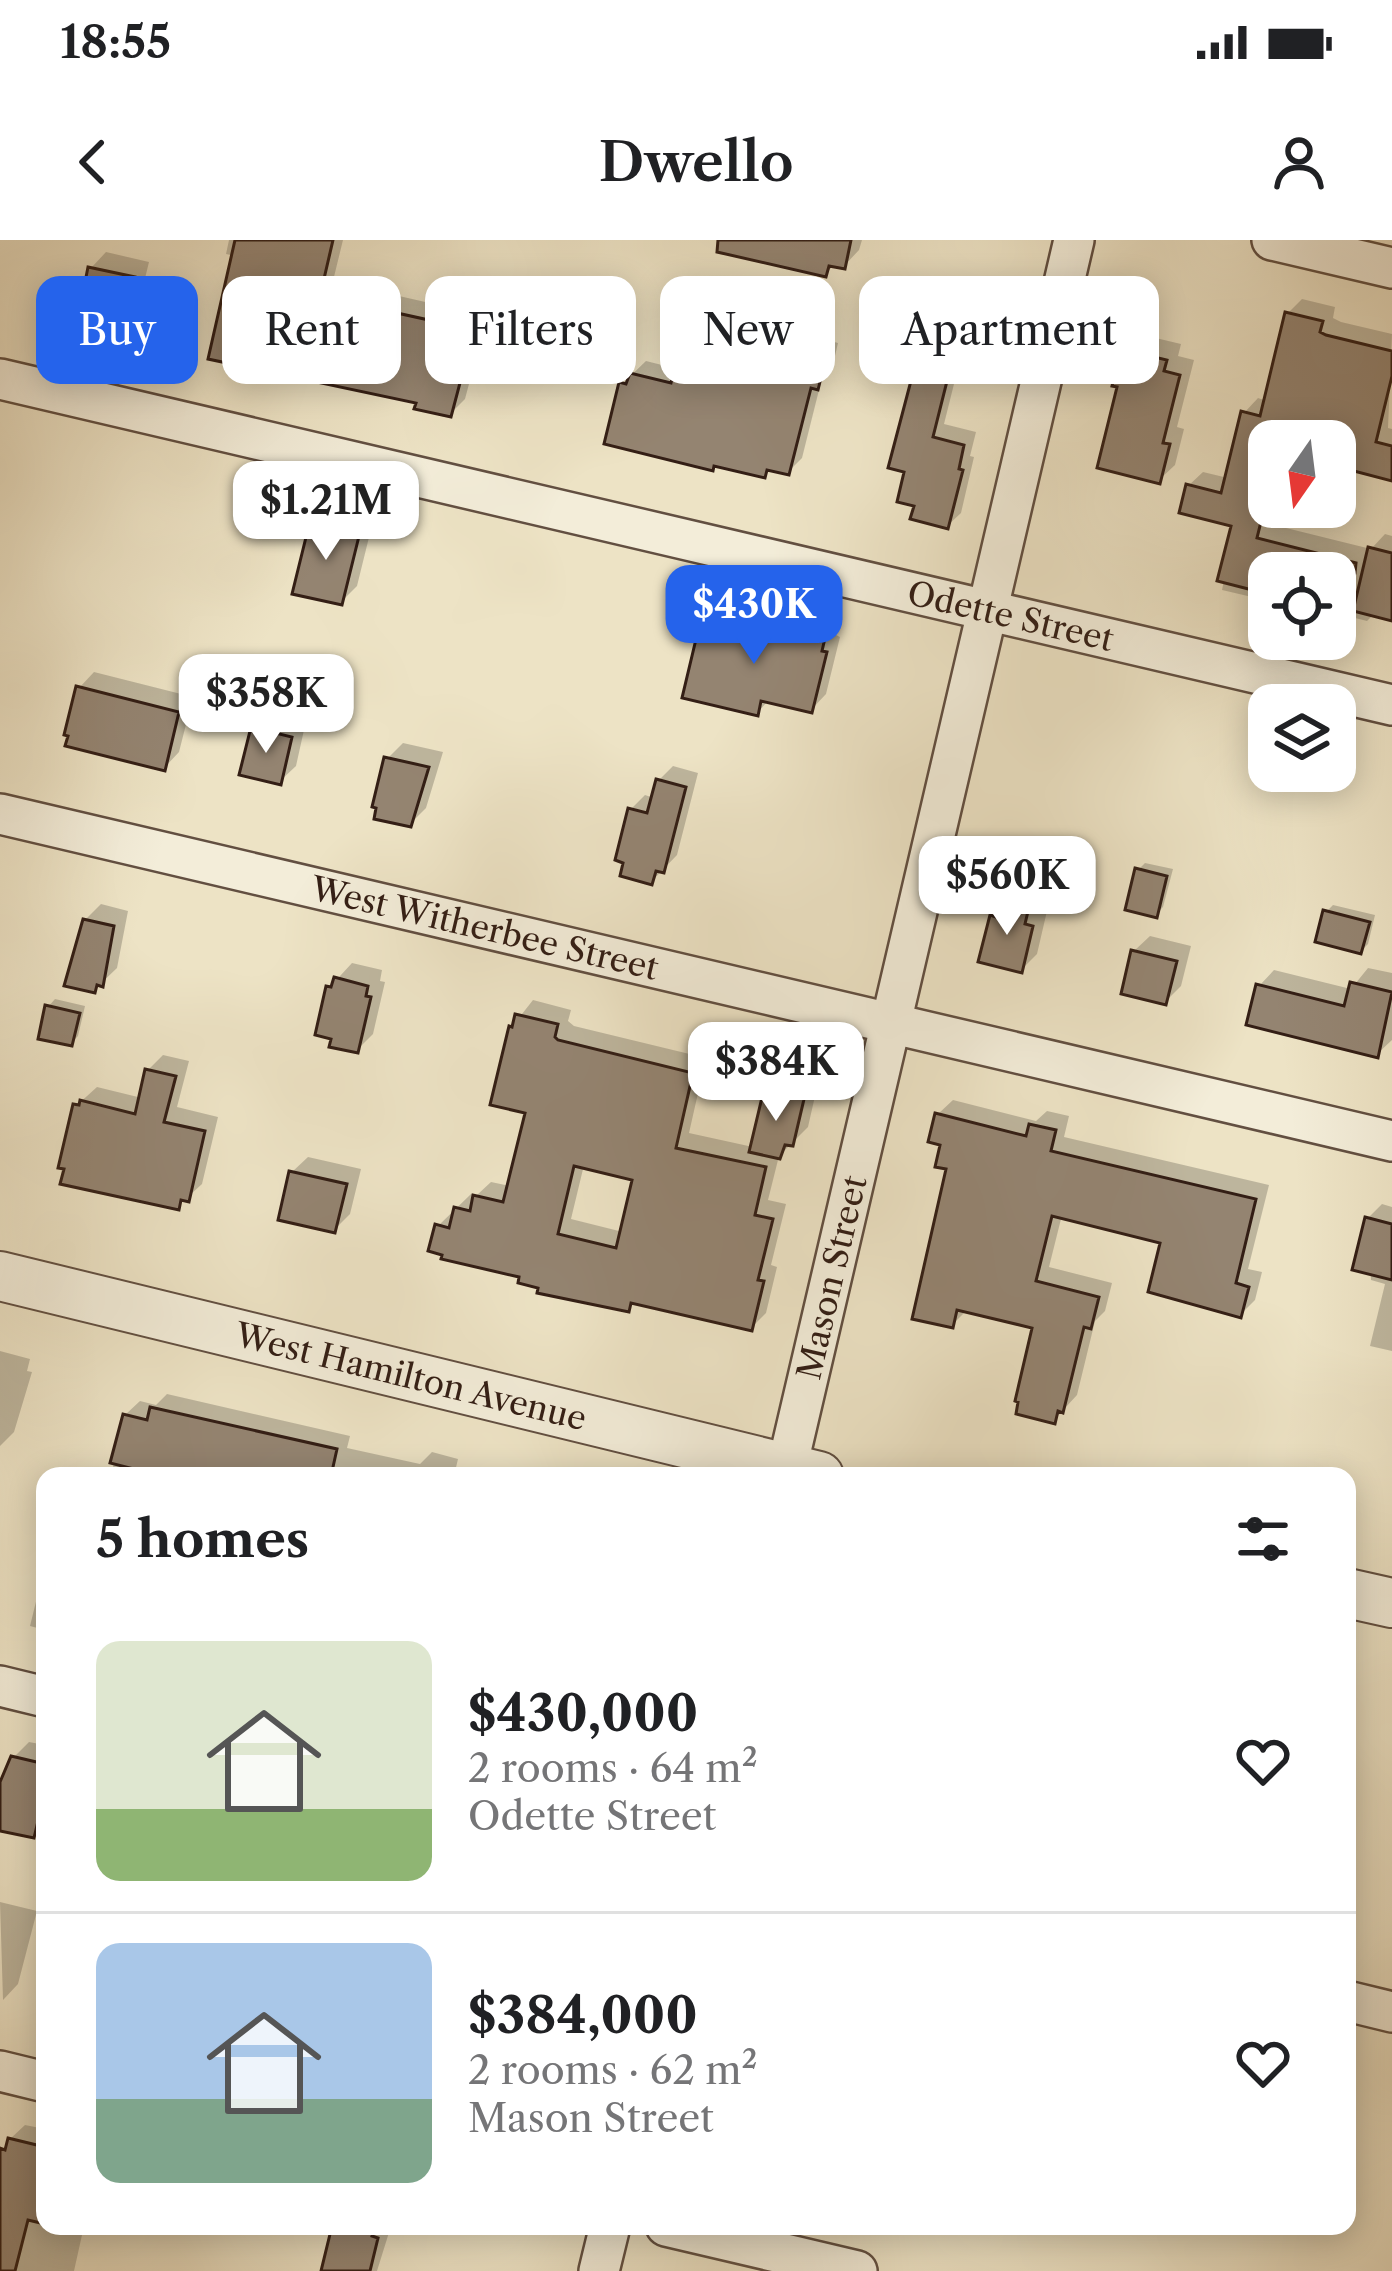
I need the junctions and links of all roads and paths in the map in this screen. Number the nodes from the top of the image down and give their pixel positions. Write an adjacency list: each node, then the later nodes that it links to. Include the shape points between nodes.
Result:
1 (1074, 240): 5 (street, Mason Street)
2 (1272, 240): 3 (street)
3 (1392, 268)
4 (0, 379): 5 (street, Odette Street)
5 (988, 611): 6 (street, Odette Street); 8 (street, Mason Street)
6 (1392, 705)
7 (0, 814): 8 (street, West Witherbee Street)
8 (892, 1023): 9 (street, West Witherbee Street); 12 (street, Mason Street)
9 (1392, 1141)
10 (0, 1276): 11 (street, West Hamilton Avenue)
11 (773, 1467)
12 (798, 1467)
13 (1356, 1594): 14 (street)
14 (1392, 1603)
15 (0, 1686): 16 (street)
16 (36, 1695)
17 (1356, 2003): 18 (street)
18 (1392, 2012)
19 (0, 2071): 20 (street)
20 (36, 2080)
21 (608, 2235): 23 (street)
22 (704, 2235): 24 (street)
23 (599, 2271)
24 (857, 2271)

